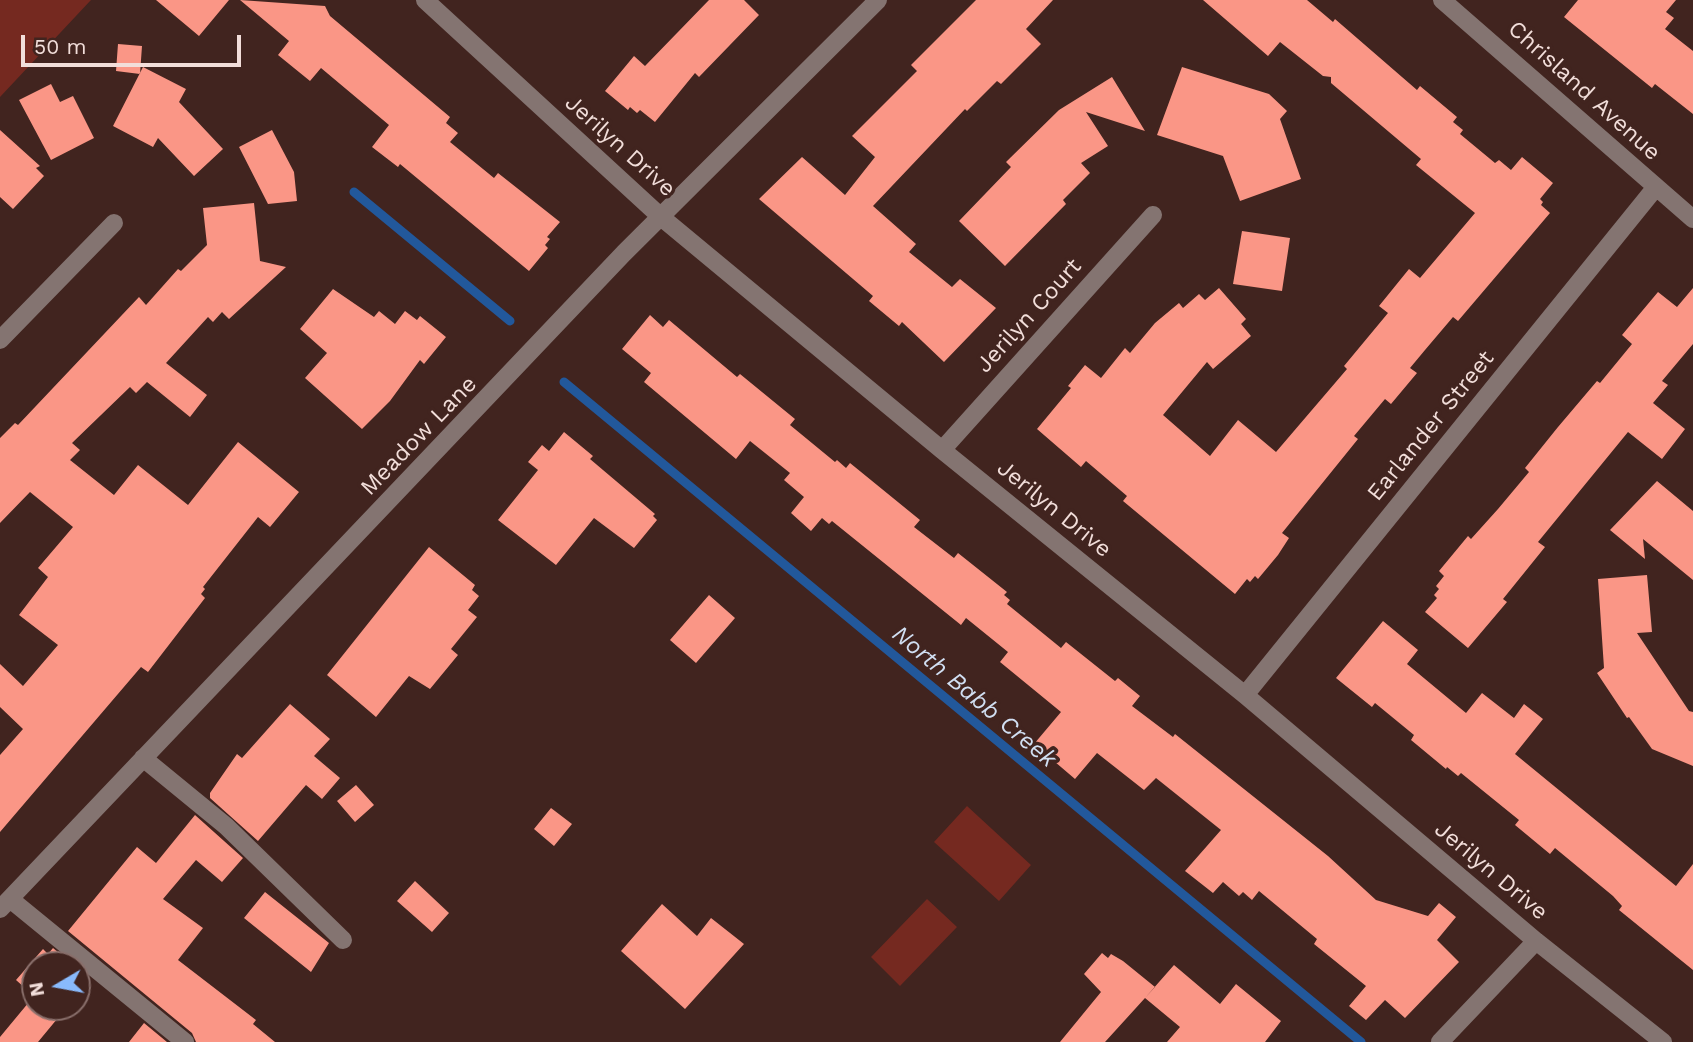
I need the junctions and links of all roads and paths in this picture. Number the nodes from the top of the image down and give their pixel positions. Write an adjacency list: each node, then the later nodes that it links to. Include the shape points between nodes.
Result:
1 (425, 0): 6 (street, Jerilyn Drive)
2 (878, 0): 6 (street, Meadow Lane)
3 (1442, 0): 4 (street, Chrisland Avenue)
4 (1656, 187): 7 (street, Chrisland Avenue); 11 (street, Earlander Street)
5 (1153, 215): 10 (street, Jerilyn Court)
6 (661, 217): 10 (street, Jerilyn Drive); 12 (street, Meadow Lane)
7 (1693, 219)
8 (114, 223): 9 (street)
9 (0, 340)
10 (942, 450): 11 (street, Jerilyn Drive)
11 (1245, 695): 15 (street, Jerilyn Drive)
12 (143, 758): 13 (street, Meadow Lane); 14 (street, via 226,826)
13 (5, 904): 16 (street)
14 (343, 940)
15 (1536, 941): 17 (street); 18 (street, Jerilyn Drive)
16 (186, 1042)
17 (1440, 1042)
18 (1663, 1042)

